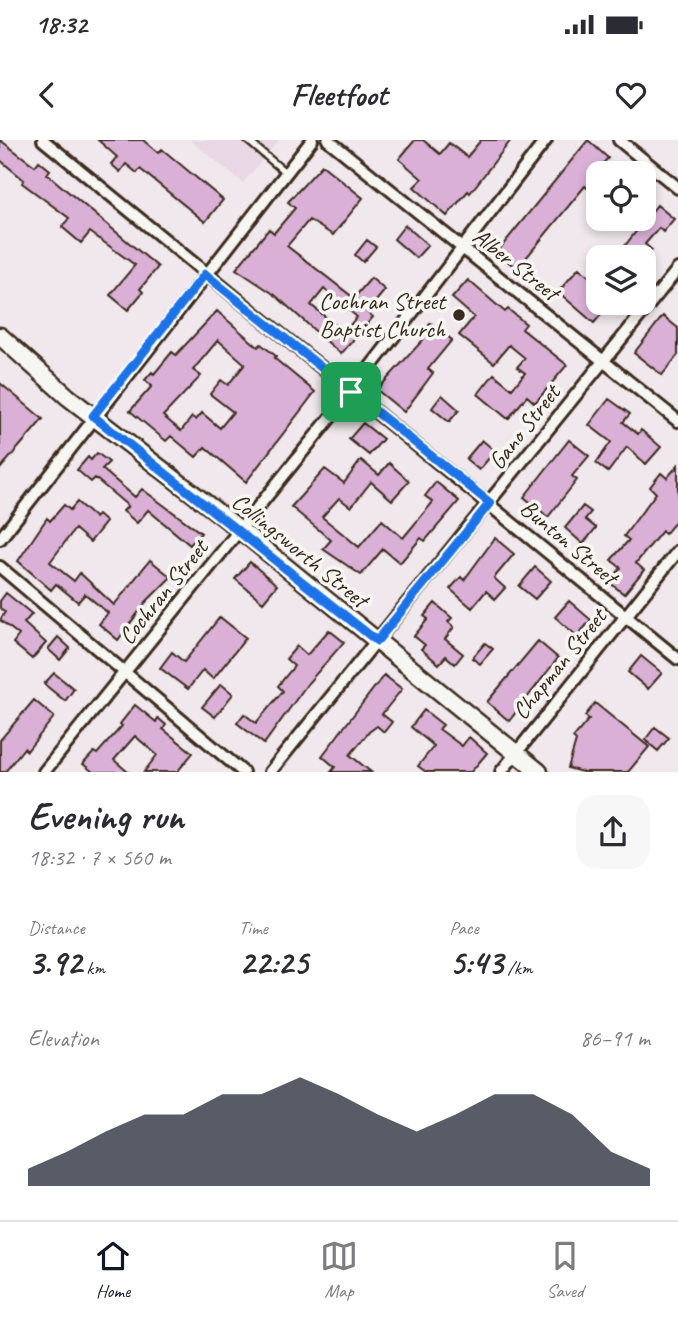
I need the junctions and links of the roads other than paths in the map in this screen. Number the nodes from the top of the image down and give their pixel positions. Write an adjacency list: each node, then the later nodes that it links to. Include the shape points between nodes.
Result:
1 (43, 140): 11 (street, Bunton Street)
2 (247, 140): 7 (lane)
3 (328, 140): 9 (street, Alber Street)
4 (546, 140): 9 (street, Cochran Street)
5 (619, 140): 8 (street)
6 (307, 142): 7 (street)
7 (285, 172): 11 (street)
8 (678, 188)
9 (461, 247): 13 (street, Alber Street); 14 (street, Cochran Street)
10 (678, 269): 13 (street, Gano Street)
11 (205, 274): 14 (street, Bunton Street); 15 (street)
12 (0, 336): 15 (main road, Collingsworth Street)
13 (603, 360): 16 (street, Alber Street); 17 (street, Gano Street)
14 (351, 392): 17 (street, Bunton Street); 18 (street, Cochran Street)
15 (93, 416): 18 (main road, Collingsworth Street); 19 (street)
16 (678, 421)
17 (490, 503): 22 (street, Bunton Street); 23 (street, Gano Street)
18 (239, 529): 23 (main road, Collingsworth Street); 25 (street, Cochran Street)
19 (0, 539)
20 (678, 551): 22 (street, Chapman Street)
21 (0, 568): 25 (street)
22 (625, 615): 24 (street, Bunton Street); 26 (street, Chapman Street)
23 (377, 641): 26 (main road, Collingsworth Street); 29 (street, Gano Street)
24 (678, 659)
25 (126, 672): 27 (street, Cochran Street); 28 (street)
26 (516, 753): 30 (street, Chapman Street); 31 (main road, Collingsworth Street)
27 (44, 772)
28 (243, 772)
29 (270, 772)
30 (501, 772)
31 (539, 772)

